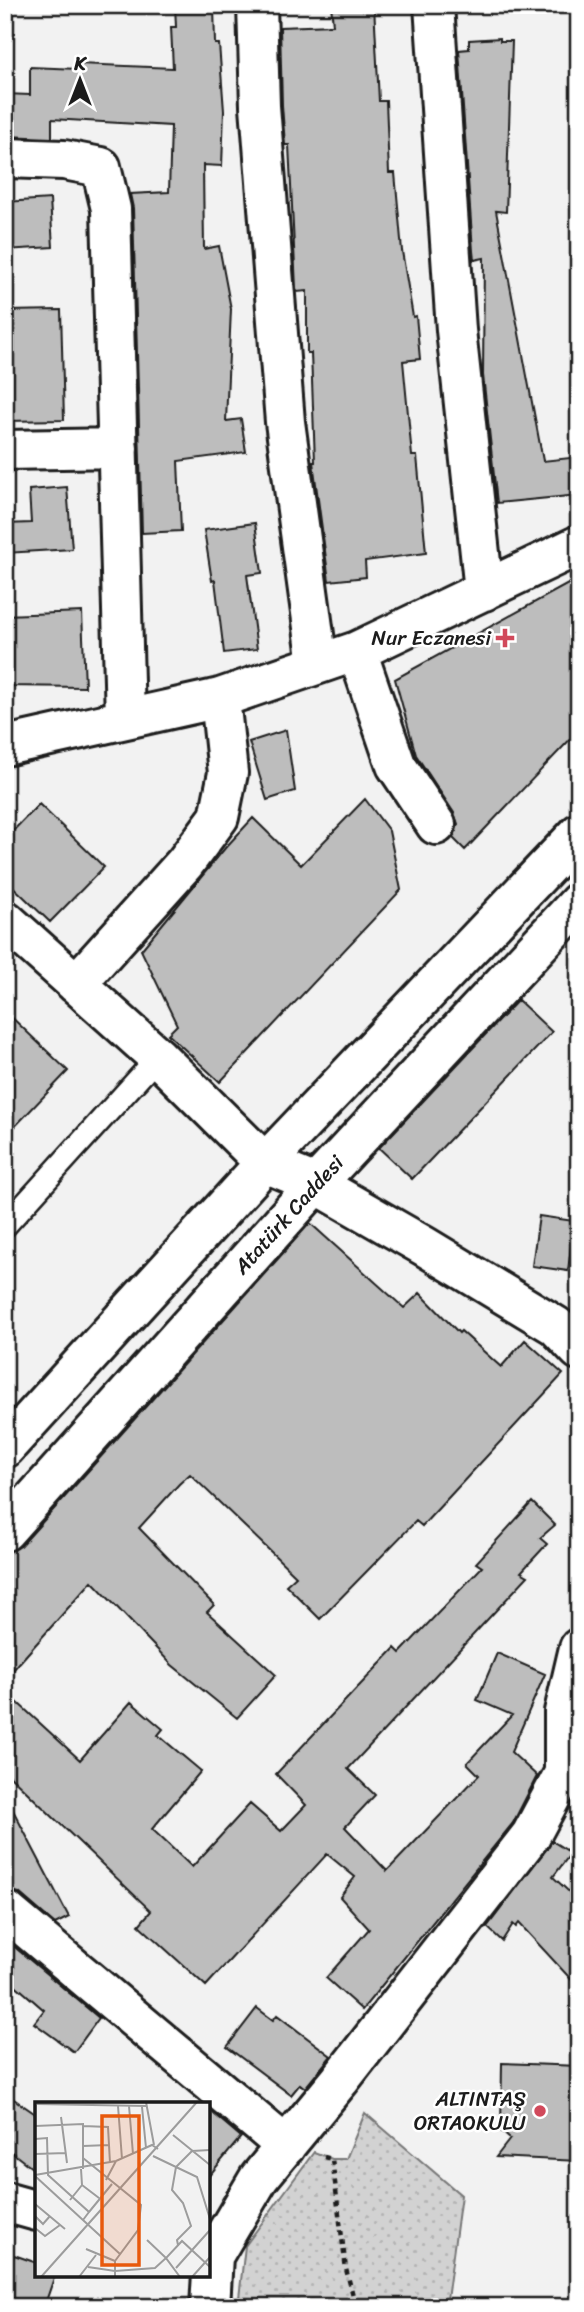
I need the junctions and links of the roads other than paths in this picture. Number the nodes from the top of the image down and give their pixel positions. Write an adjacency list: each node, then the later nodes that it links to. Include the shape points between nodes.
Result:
1 (257, 5): 9 (street, via 260,106 285,422)
2 (434, 5): 7 (street, via 456,330)
3 (5, 158): 4 (street, via 64,159 102,167 111,209)
4 (118, 448): 5 (street); 11 (street)
5 (5, 450)
6 (579, 545): 7 (street)
7 (484, 591): 8 (street)
8 (358, 652): 9 (street); 13 (street, via 396,765)
9 (318, 664): 10 (street)
10 (220, 698): 11 (street); 17 (street, via 228,773 219,817 185,863)
11 (125, 719): 12 (street)
12 (5, 746)
13 (436, 825)
14 (579, 833): 19 (street)
15 (579, 902): 20 (street, Atatürk Caddesi)
16 (5, 920): 17 (street)
17 (76, 984): 18 (street)
18 (158, 1058): 19 (street); 21 (lane)
19 (265, 1164): 20 (street); 23 (street)
20 (316, 1184): 22 (street, via 556,1326); 24 (street, Atatürk Caddesi)
21 (5, 1226)
22 (579, 1350)
23 (5, 1448)
24 (5, 1531)
25 (579, 1648): 27 (street, via 565,1712 564,1773 531,1835)
26 (5, 1910): 27 (street)
27 (286, 2146): 30 (street, via 259,2178)
28 (5, 2202): 29 (street)
29 (35, 2210)
30 (211, 2255): 31 (street)
31 (210, 2307)

